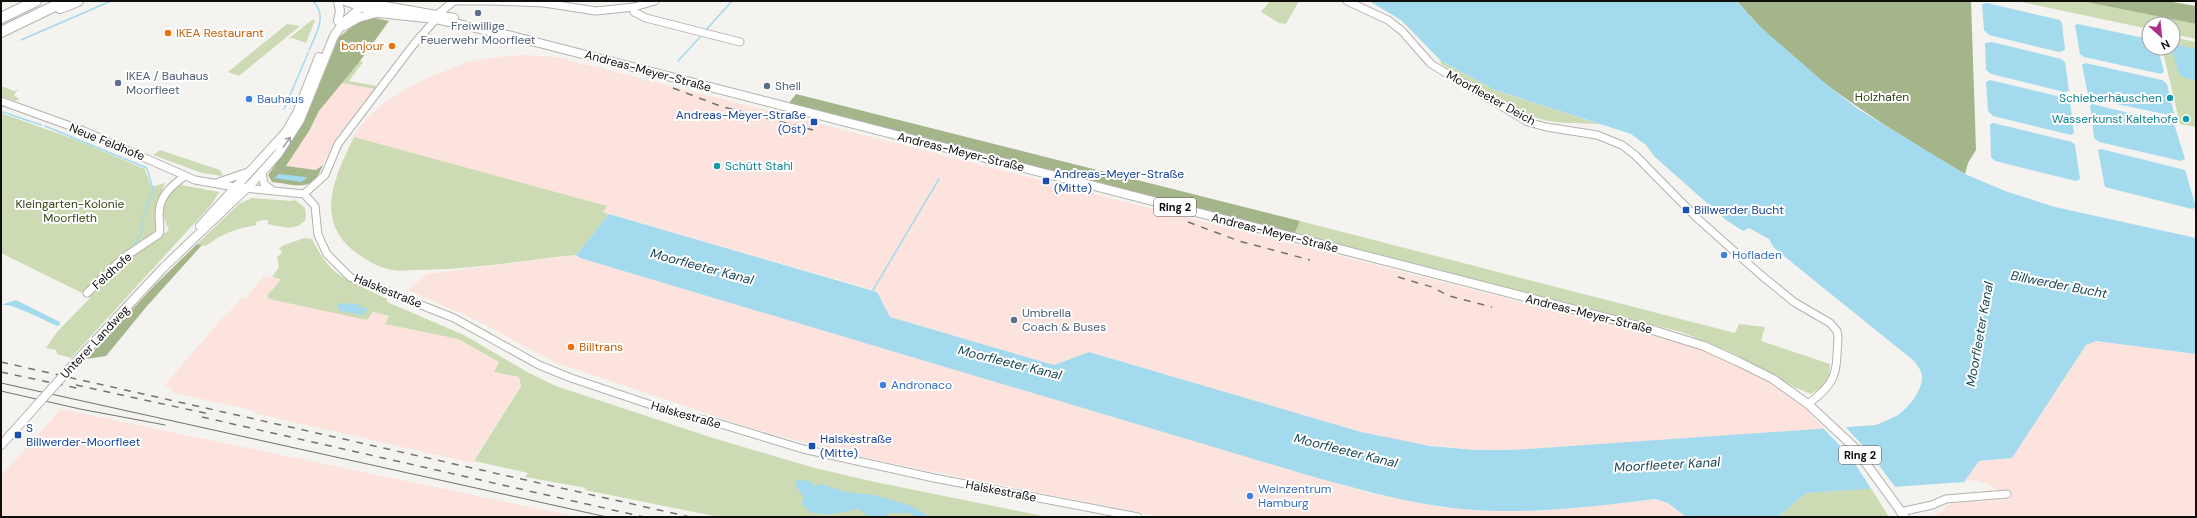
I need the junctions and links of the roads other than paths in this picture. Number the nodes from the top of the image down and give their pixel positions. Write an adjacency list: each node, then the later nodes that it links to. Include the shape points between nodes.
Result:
1 (36, 1): 16 (highway)
2 (50, 1): 19 (highway)
3 (65, 1): 17 (highway)
4 (78, 1): 17 (highway)
5 (338, 1): 18 (main road)
6 (345, 1): 12 (main road, Ring 2)
7 (454, 1): 15 (street)
8 (458, 1): 9 (street)
9 (491, 1): 13 (street, via 544,3 596,11)
10 (655, 1): 13 (street)
11 (1347, 1): 35 (street, Moorfleeter Deich, via 1392,22 1431,64 1528,122 1597,135 1622,145 1697,218 1772,285 1794,302 1830,323 1838,336 1836,377 1828,390)
12 (360, 4): 14 (main road, Ring 2); 15 (main road, Andreas-Meyer-Straße / Ring 2); 18 (main road, Unterer Landweg); 20 (main road, Unterer Landweg)
13 (634, 8): 22 (street, via 634,12 646,18)
14 (378, 13): 15 (main road, Andreas-Meyer-Straße / Ring 2); 20 (main road, via 358,18)
15 (439, 16): 32 (street, via 415,42 338,144 325,175); 35 (main road, Andreas-Meyer-Straße / Ring 2, via 1661,332 1704,346 1739,362 1773,380)
16 (1, 18)
17 (28, 19): 21 (highway)
18 (338, 21): 24 (main road, Unterer Landweg, via 328,36 297,113)
19 (1, 25)
20 (337, 31): 26 (main road, Unterer Landweg, one-way to 20, via 287,142 300,120)
21 (1, 32)
22 (740, 42)
23 (1, 101): 27 (street, Neue Feldhofe, via 84,131)
24 (270, 152): 25 (main road, Unterer Landweg); 30 (main road)
25 (255, 167): 28 (street, via 235,178); 29 (main road, Unterer Landweg)
26 (262, 172): 30 (main road, Unterer Landweg); 31 (street, via 264,184)
27 (185, 176): 28 (street, Neue Feldhofe); 34 (street, Feldhofe, via 164,193 159,210 159,234 124,258)
28 (213, 184): 29 (street, Neue Feldhofe)
29 (236, 187): 30 (street, Neue Feldhofe); 33 (main road, Unterer Landweg)
30 (246, 188): 31 (street, Neue Feldhofe); 33 (main road, Unterer Landweg)
31 (272, 190): 32 (street, Neue Feldhofe)
32 (304, 194): 39 (street, Halskestraße, via 315,206 318,236 327,254 350,277 454,318 539,365 571,378 684,416 714,422 803,449 934,478)
33 (190, 240): 36 (main road, Unterer Landweg, bridge, via 84,352)
34 (87, 293)
35 (1808, 404): 38 (main road, Andreas-Meyer-Straße / Ring 2, via 1854,447)
36 (1, 445)
37 (2008, 494): 38 (street, via 1946,499)
38 (1902, 515)
39 (1138, 517)

